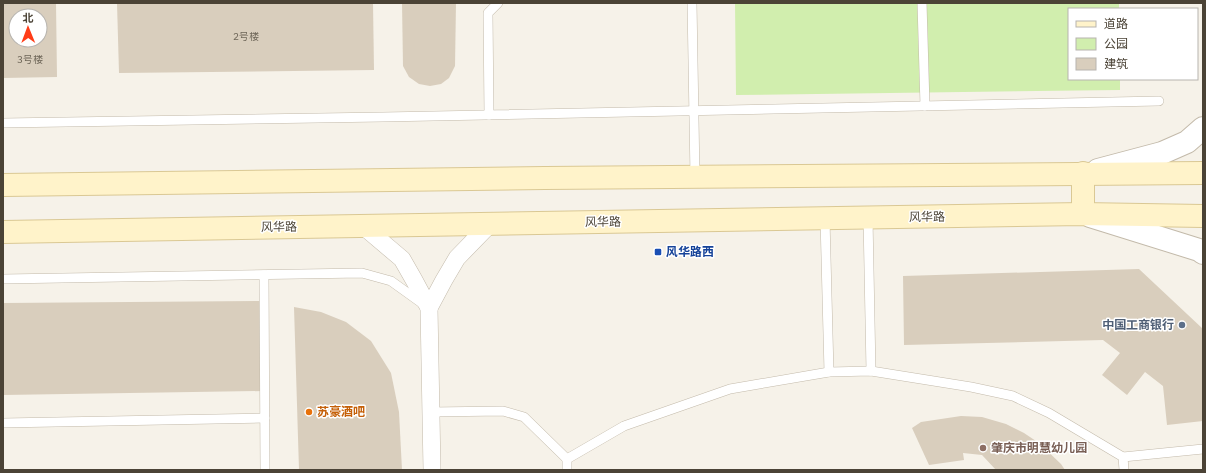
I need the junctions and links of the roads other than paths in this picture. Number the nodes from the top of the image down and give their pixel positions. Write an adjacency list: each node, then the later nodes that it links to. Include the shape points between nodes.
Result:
1 (498, 3): 7 (lane, via 488,13)
2 (692, 3): 6 (lane)
3 (922, 3): 5 (lane)
4 (1159, 101): 5 (lane)
5 (925, 106): 6 (lane)
6 (694, 111): 7 (lane); 12 (lane)
7 (489, 115): 8 (lane)
8 (3, 123)
9 (1203, 128): 11 (street, via 1187,142 1162,154)
10 (1203, 173): 11 (main road)
11 (1083, 174): 12 (main road); 14 (main road)
12 (695, 177): 13 (main road)
13 (3, 185)
14 (1084, 214): 15 (main road, 风华路); 17 (main road, 风华路); 21 (street)
15 (1203, 216)
16 (825, 218): 17 (main road, 风华路); 18 (main road, 风华路); 26 (lane)
17 (868, 218): 25 (lane)
18 (490, 224): 19 (main road, 风华路); 24 (street, via 457,258)
19 (364, 226): 20 (main road, 风华路); 24 (street, via 402,259)
20 (3, 232)
21 (1203, 253)
22 (264, 274): 23 (lane); 24 (lane, via 362,273 391,281); 28 (lane)
23 (3, 279)
24 (429, 308): 27 (street)
25 (871, 371): 26 (lane); 31 (lane, via 971,386 1013,396 1049,413)
26 (829, 372): 32 (lane, via 730,389 624,426)
27 (431, 412): 32 (lane, via 503,411 524,417); 34 (street)
28 (265, 418): 29 (lane); 33 (lane)
29 (3, 423)
30 (1203, 449): 31 (lane)
31 (1123, 457): 36 (lane)
32 (567, 459): 35 (lane)
33 (265, 470)
34 (432, 470)
35 (567, 470)
36 (1124, 470)

